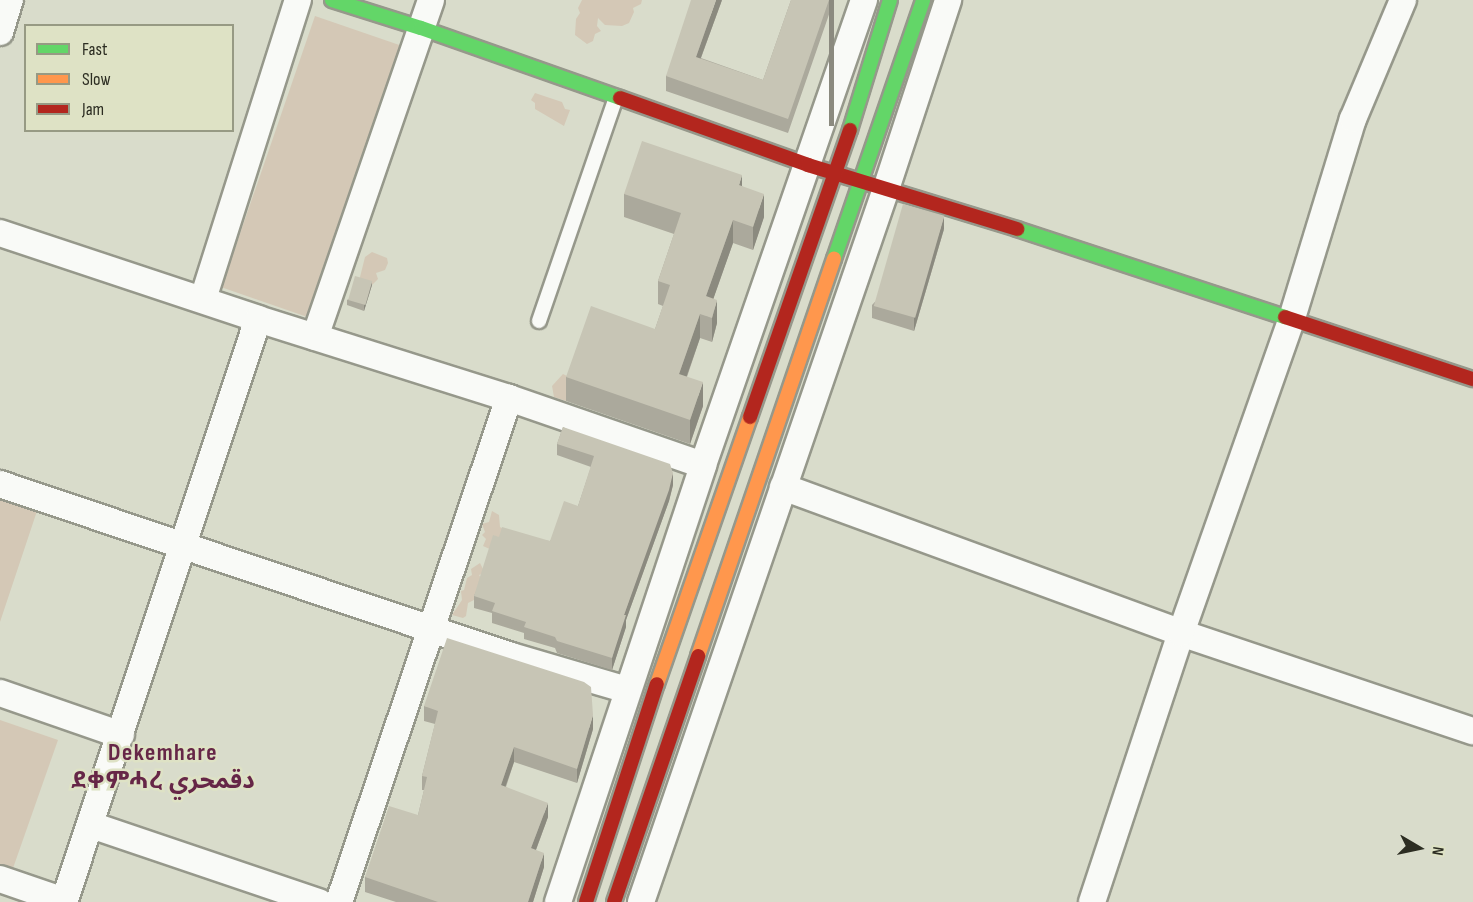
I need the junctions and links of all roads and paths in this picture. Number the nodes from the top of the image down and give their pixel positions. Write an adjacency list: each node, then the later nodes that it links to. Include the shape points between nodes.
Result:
1 (10, 0): 11 (street)
2 (298, 0): 18 (street)
3 (332, 0): 10 (main road)
4 (431, 0): 10 (street)
5 (864, 0): 13 (street)
6 (890, 0): 14 (main road)
7 (923, 0): 15 (main road)
8 (948, 0): 16 (street)
9 (1403, 0): 19 (street, via 1353,119)
10 (421, 28): 12 (main road); 22 (street)
11 (0, 32)
12 (616, 97): 13 (main road); 21 (lane)
13 (808, 165): 14 (main road); 25 (street)
14 (837, 172): 15 (main road); 29 (main road)
15 (861, 179): 16 (main road); 32 (main road)
16 (887, 186): 19 (main road); 27 (street)
17 (0, 232): 18 (street)
18 (203, 299): 20 (street)
19 (1292, 318): 23 (main road); 31 (street)
20 (258, 319): 22 (street); 28 (street)
21 (539, 321)
22 (315, 337): 24 (street)
23 (1473, 379)
24 (509, 398): 25 (street); 30 (street)
25 (703, 465): 29 (street)
26 (0, 484): 28 (street)
27 (783, 487): 31 (street); 33 (street)
28 (184, 544): 30 (street); 37 (street)
29 (661, 629): 34 (street); 44 (main road)
30 (432, 630): 34 (street); 42 (street)
31 (1181, 633): 36 (street); 47 (street)
32 (705, 637): 33 (main road); 45 (main road)
33 (730, 644): 46 (street)
34 (627, 690): 43 (street)
35 (0, 693): 37 (street)
36 (1473, 731)
37 (121, 735): 38 (street)
38 (91, 825): 40 (street); 41 (street)
39 (0, 879): 40 (street)
40 (64, 902)
41 (319, 902)
42 (339, 902)
43 (558, 902)
44 (586, 902)
45 (614, 902)
46 (641, 902)
47 (1092, 902)

